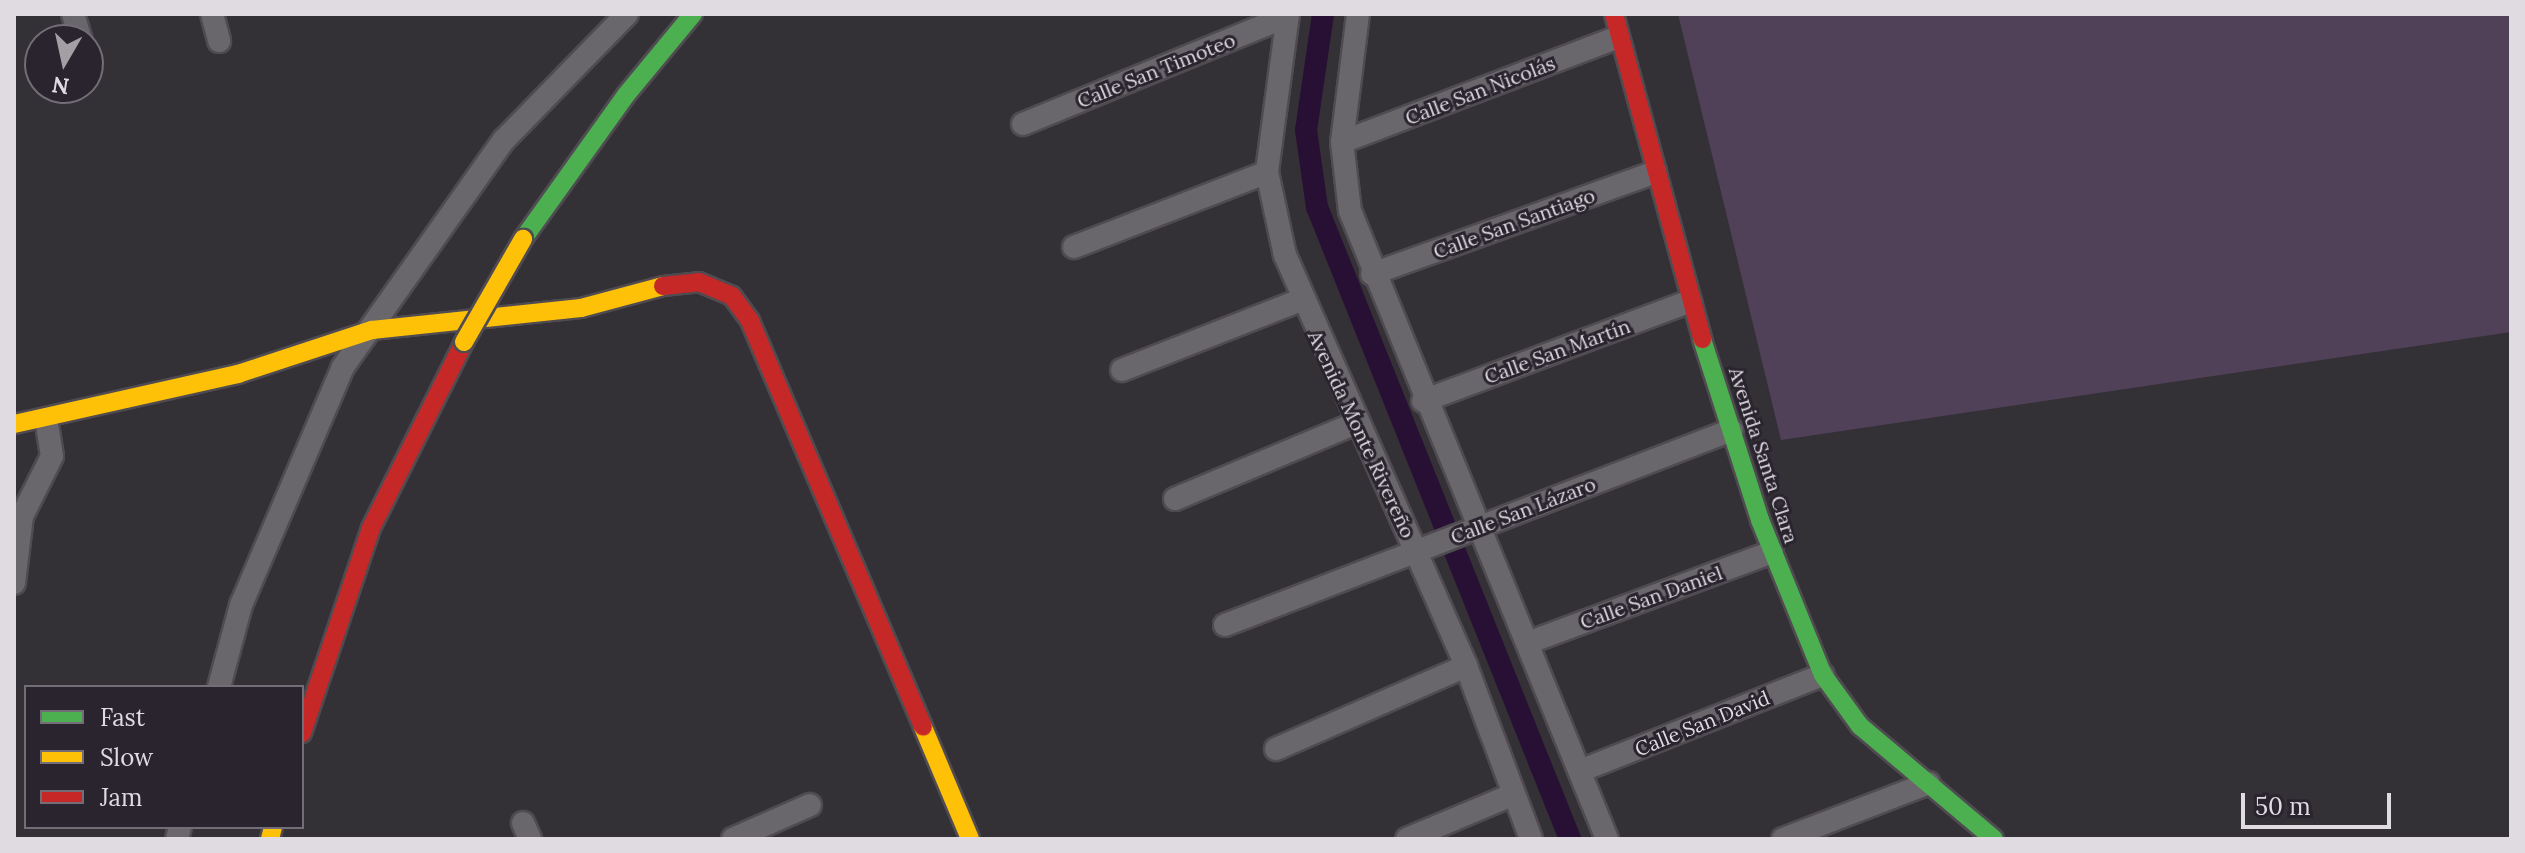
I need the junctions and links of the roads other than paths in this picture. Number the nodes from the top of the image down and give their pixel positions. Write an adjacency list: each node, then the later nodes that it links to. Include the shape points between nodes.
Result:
1 (212, 14): 8 (street)
2 (627, 14): 17 (street, via 504,140)
3 (693, 14): 34 (street, bridge, via 626,95 523,239 464,342 371,528)
4 (1358, 14): 10 (street)
5 (1614, 14): 7 (street, Avenida Santa Clara)
6 (1288, 15): 9 (street, Calle San Timoteo); 11 (street, Avenida Monte Rivereño)
7 (1618, 37): 10 (street, Calle San Nicolás); 12 (street, Avenida Santa Clara)
8 (219, 41)
9 (1023, 124)
10 (1342, 142): 14 (street, via 1342,178)
11 (1267, 172): 13 (street); 15 (street, Avenida Monte Rivereño)
12 (1655, 172): 14 (street, Calle San Santiago); 16 (street, Avenida Santa Clara)
13 (1074, 247)
14 (1372, 274): 19 (street)
15 (1301, 300): 18 (street); 21 (street, Avenida Monte Rivereño)
16 (1690, 301): 19 (street, Calle San Martín); 23 (street, Avenida Santa Clara)
17 (372, 330): 20 (street, via 238,374); 33 (street, via 326,400 241,605); 41 (street, via 581,308 667,285 699,282 732,296 750,321)
18 (1122, 370)
19 (1423, 401): 25 (street)
20 (46, 419): 22 (street); 28 (street, via 52,456 22,516)
21 (1356, 423): 24 (street); 26 (street, Avenida Monte Rivereño)
22 (14, 424)
23 (1732, 430): 25 (street, Calle San Lázaro); 27 (street, Avenida Santa Clara)
24 (1175, 499)
25 (1481, 526): 26 (street, Calle San Lázaro); 30 (street)
26 (1417, 551): 29 (street, Calle San Lázaro); 31 (street, Avenida Monte Rivereño)
27 (1772, 552): 30 (street, Calle San Daniel); 32 (street, Avenida Santa Clara)
28 (14, 583)
29 (1225, 625)
30 (1530, 642): 36 (street)
31 (1466, 666): 35 (street); 38 (street, Avenida Monte Rivereño)
32 (1823, 675): 36 (street, Calle San David); 37 (street, Avenida Santa Clara, via 1860,726)
33 (220, 685)
34 (304, 727)
35 (1276, 749)
36 (1580, 771): 44 (street)
37 (1929, 783): 45 (street); 46 (street, Avenida Santa Clara)
38 (1514, 794): 42 (street); 43 (street, Avenida Monte Rivereño)
39 (810, 805): 40 (street)
40 (733, 839)
41 (970, 839)
42 (1407, 839)
43 (1531, 839)
44 (1607, 839)
45 (1783, 839)
46 (1994, 839)

